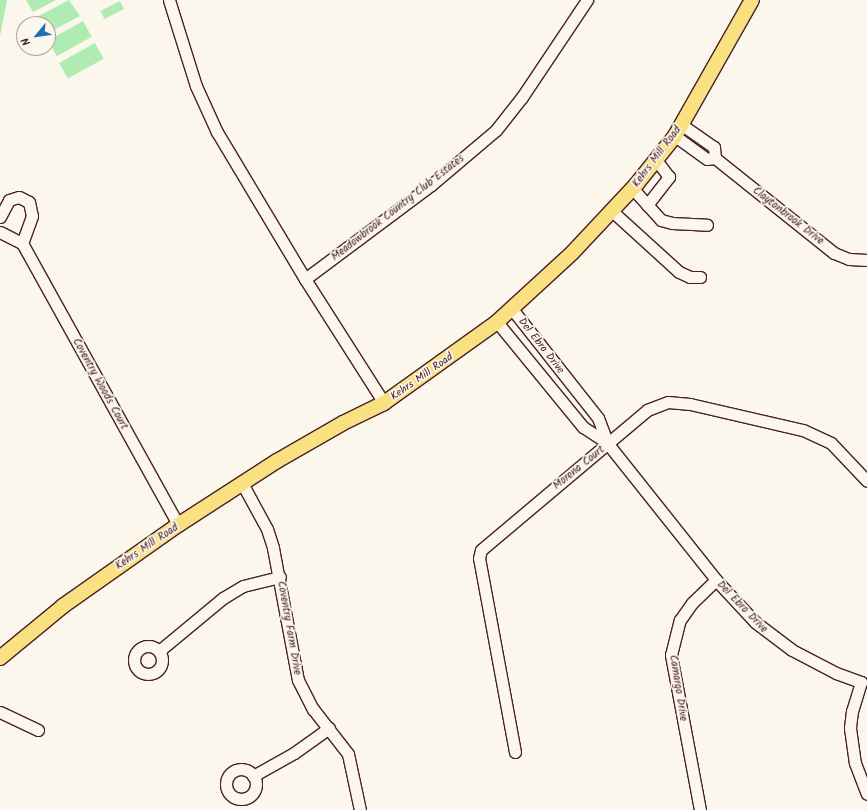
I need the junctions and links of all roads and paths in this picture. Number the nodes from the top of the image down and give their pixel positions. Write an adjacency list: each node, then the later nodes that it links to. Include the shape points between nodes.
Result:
1 (168, 0): 15 (street, via 206,109 232,158)
2 (588, 0): 15 (street, Meadowbrook Country Club Estates, via 522,97 496,130 431,185)
3 (752, 0): 4 (main road, Kehrs Mill Road)
4 (678, 131): 5 (main road, Kehrs Mill Road); 13 (street, Claytonbrook Drive, via 714,147 715,158 834,252 849,259)
5 (656, 160): 6 (main road, Kehrs Mill Road); 7 (street, via 669,177)
6 (633, 189): 7 (street); 8 (main road, Kehrs Mill Road)
7 (647, 205): 10 (street, via 661,220 667,222)
8 (613, 212): 14 (street, via 679,272 690,277); 16 (main road, Kehrs Mill Road)
9 (0, 218): 12 (street, via 9,200 19,197 29,202 32,216)
10 (707, 225)
11 (0, 232): 12 (street)
12 (22, 243): 22 (street, Coventry Woods Court)
13 (867, 260)
14 (700, 276)
15 (305, 279): 18 (street)
16 (512, 309): 17 (main road, Kehrs Mill Road); 19 (street, Del Ebro Drive, via 598,418)
17 (497, 322): 18 (main road, Kehrs Mill Road); 19 (street, Del Ebro Drive, via 583,427)
18 (384, 403): 21 (main road, Kehrs Mill Road, via 343,423)
19 (608, 444): 20 (street, Morena Court, via 657,405 668,402 690,404 813,433 831,443); 24 (street, Del Ebro Drive); 31 (street, Morena Court, via 481,550 479,558)
20 (867, 481)
21 (243, 484): 22 (main road, Kehrs Mill Road); 23 (street, Coventry Farm Drive, via 267,528)
22 (178, 525): 26 (main road, Kehrs Mill Road, via 63,606)
23 (280, 577): 25 (street, via 243,586 223,598); 29 (street, Coventry Farm Drive, via 298,680 313,709)
24 (716, 580): 27 (street, Del Ebro Drive, via 772,638 814,663); 35 (street, Camargo Drive, via 692,603 680,620 670,655)
25 (159, 651)
26 (0, 658)
27 (864, 683): 33 (street, Del Ebro Drive, via 852,711 850,728 855,763)
28 (0, 712): 30 (street)
29 (329, 728): 32 (street, via 294,753); 34 (street, Coventry Farm Drive, via 348,754)
30 (38, 730)
31 (514, 752)
32 (253, 776)
33 (867, 794)
34 (360, 810)
35 (700, 810)

